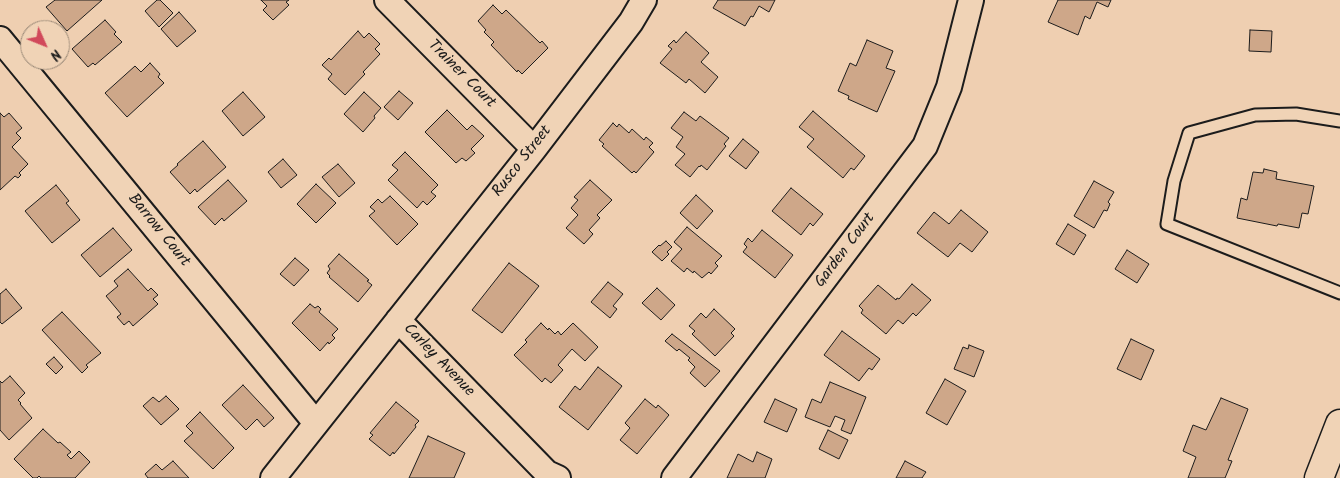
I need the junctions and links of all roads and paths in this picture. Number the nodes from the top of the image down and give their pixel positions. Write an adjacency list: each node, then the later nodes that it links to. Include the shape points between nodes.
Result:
1 (388, 0): 6 (street, Trainer Court)
2 (644, 0): 6 (street, Rusco Street, via 631,22)
3 (971, 0): 13 (street, Garden Court, via 949,87 924,146)
4 (0, 39): 9 (street, Barrow Court)
5 (1340, 121): 7 (lane, via 1296,114 1255,115 1188,133 1174,182 1168,224)
6 (534, 149): 8 (street, Rusco Street)
7 (1340, 293)
8 (398, 320): 9 (street, Carley Avenue); 12 (street, Carley Avenue, via 547,473)
9 (315, 422): 11 (street, Carley Avenue)
10 (1340, 424): 14 (main road)
11 (272, 478)
12 (558, 478)
13 (674, 478)
14 (1319, 478)

